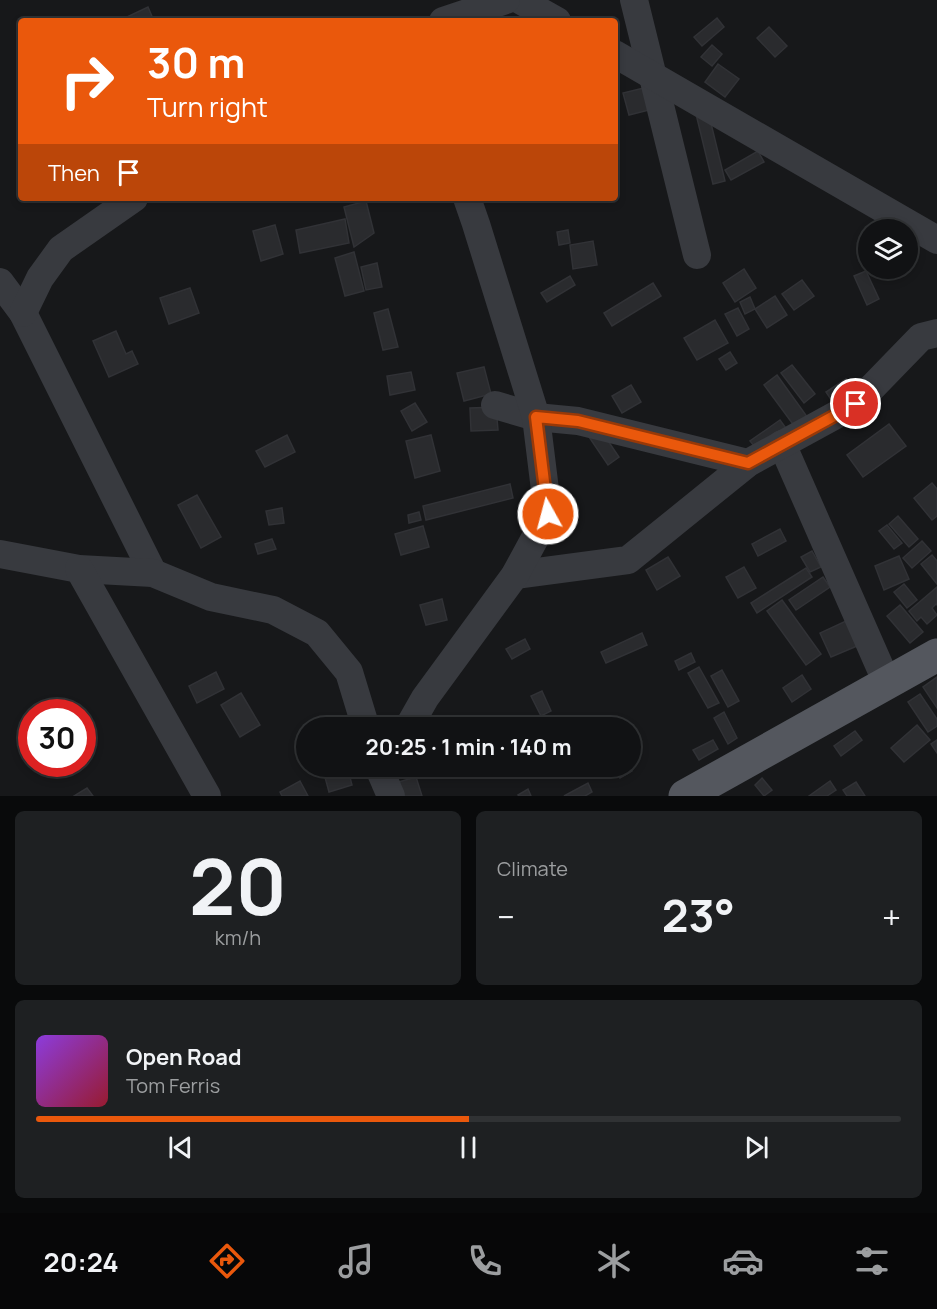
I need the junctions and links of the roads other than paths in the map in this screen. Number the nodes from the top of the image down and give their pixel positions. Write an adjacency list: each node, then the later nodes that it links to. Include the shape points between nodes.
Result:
1 (506, 0): 4 (street)
2 (520, 0): 5 (street)
3 (634, 0): 7 (street)
4 (452, 18)
5 (552, 18)
6 (618, 56): 7 (street)
7 (653, 75): 10 (street); 11 (street)
8 (130, 201): 13 (street, via 61,249 40,278)
9 (468, 201): 16 (street)
10 (937, 240)
11 (697, 255)
12 (0, 282): 13 (street)
13 (23, 313): 21 (street)
14 (937, 333): 17 (street, via 921,337 856,404)
15 (495, 405): 16 (street)
16 (536, 417): 18 (street, via 578,421); 22 (street, via 548,514)
17 (782, 444): 18 (street); 24 (street)
18 (748, 463): 22 (street, via 628,560)
19 (0, 554): 20 (street)
20 (79, 569): 21 (street); 27 (street)
21 (153, 573): 25 (street, via 211,597 273,610 317,633 349,672)
22 (515, 575): 26 (street)
23 (937, 655): 24 (main road)
24 (887, 683): 28 (main road)
25 (363, 717)
26 (414, 717)
27 (207, 796)
28 (685, 796)

